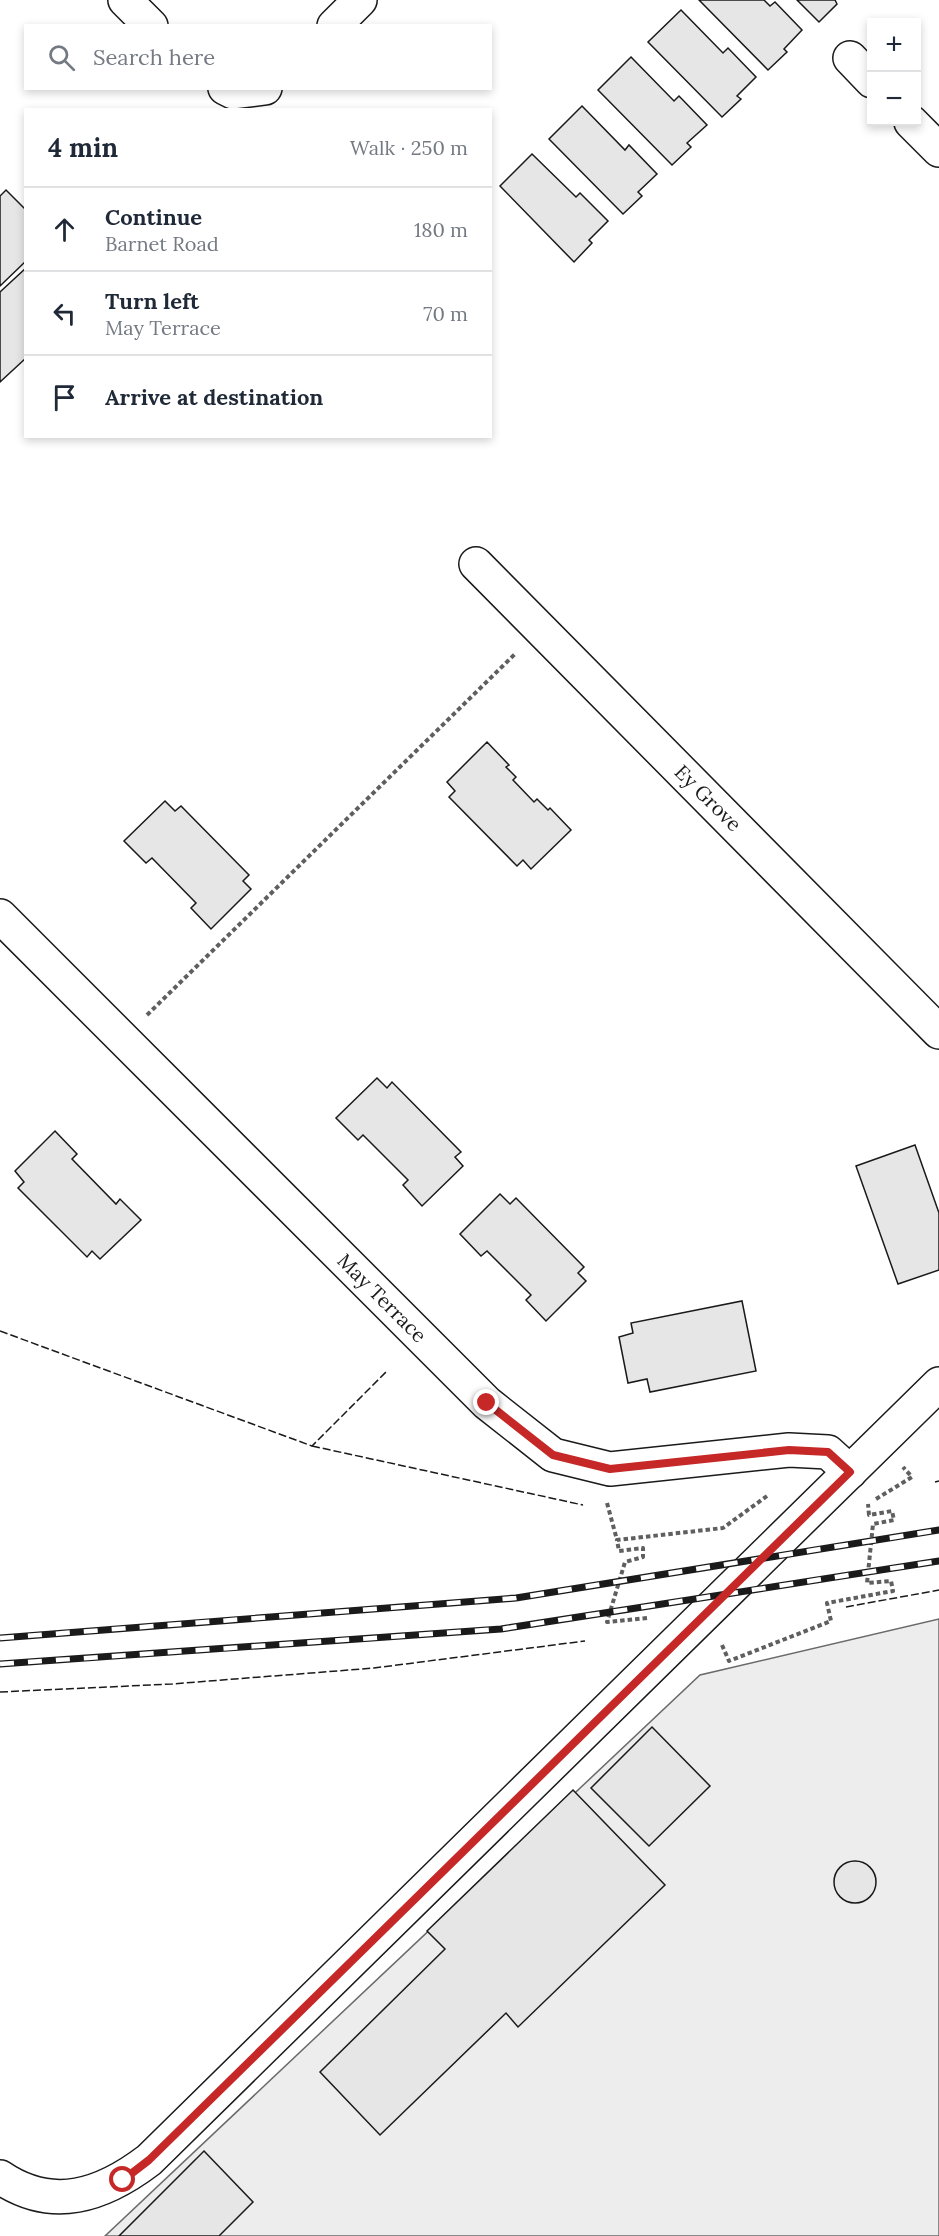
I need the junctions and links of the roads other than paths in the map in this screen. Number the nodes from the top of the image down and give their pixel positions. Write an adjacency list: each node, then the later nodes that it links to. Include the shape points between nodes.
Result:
1 (125, 0): 3 (street)
2 (360, 0): 4 (street)
3 (149, 24)
4 (336, 24)
5 (915, 126): 6 (street)
6 (939, 150)
7 (476, 564): 9 (street, Ey Grove)
8 (0, 916): 11 (street, May Terrace, via 487,1403 553,1455 610,1469 789,1450 828,1452)
9 (939, 1032)
10 (939, 1384): 11 (street)
11 (850, 1472): 12 (street, via 149,2160 123,2180 73,2196 36,2195)
12 (0, 2177)

